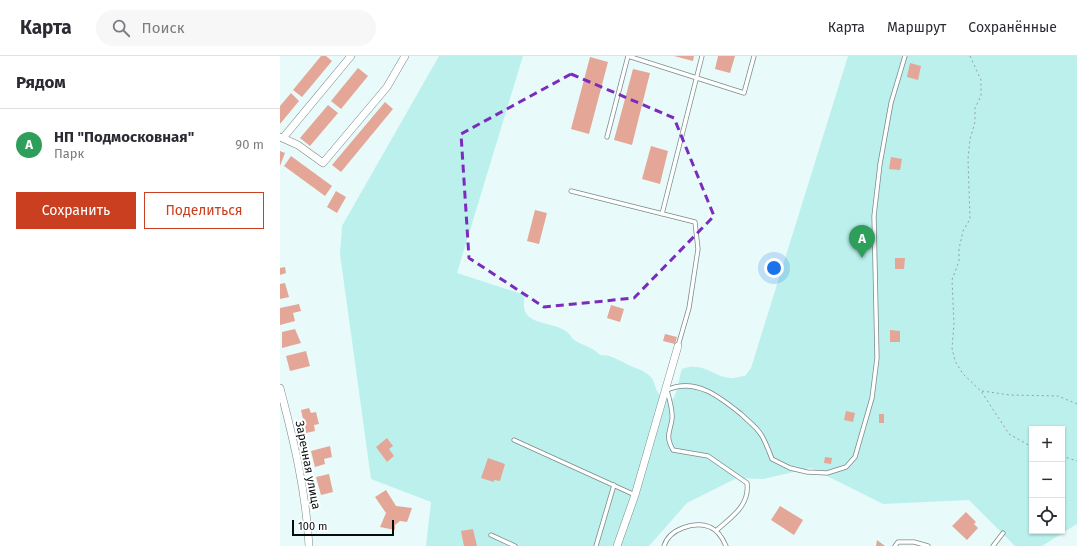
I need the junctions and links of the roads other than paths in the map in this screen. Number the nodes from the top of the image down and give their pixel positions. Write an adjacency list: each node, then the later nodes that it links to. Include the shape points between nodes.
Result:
1 (351, 56): 9 (street)
2 (405, 56): 9 (street, via 387,87 323,163 298,145)
3 (628, 56): 7 (lane); 8 (lane)
4 (702, 56): 7 (lane)
5 (754, 56): 7 (lane, via 744,93)
6 (905, 56): 14 (lane, via 891,104 880,164 874,216 877,358 872,398 855,457 846,466 827,473 790,468 772,459 762,436 728,403 700,388 684,385)
7 (697, 77): 11 (lane)
8 (607, 137)
9 (282, 138)
10 (571, 191): 11 (lane)
11 (662, 214): 12 (lane, via 695,222 698,249 689,308)
12 (678, 346): 14 (street)
13 (280, 388): 21 (street, Заречная улица, via 297,456 307,513)
14 (667, 390): 17 (street); 18 (lane, via 672,419 668,433 673,450 708,456 747,483 746,502)
15 (514, 440): 16 (lane)
16 (614, 485): 17 (lane); 23 (lane)
17 (635, 496): 24 (street)
18 (716, 531): 25 (lane, via 710,527 697,525 680,529 667,538); 26 (lane)
19 (1003, 533): 29 (lane)
20 (491, 535): 22 (lane)
21 (308, 546)
22 (515, 546)
23 (596, 546)
24 (617, 546)
25 (664, 546)
26 (726, 546)
27 (895, 546): 28 (lane, via 898,542 914,542)
28 (928, 546)
29 (993, 546)

